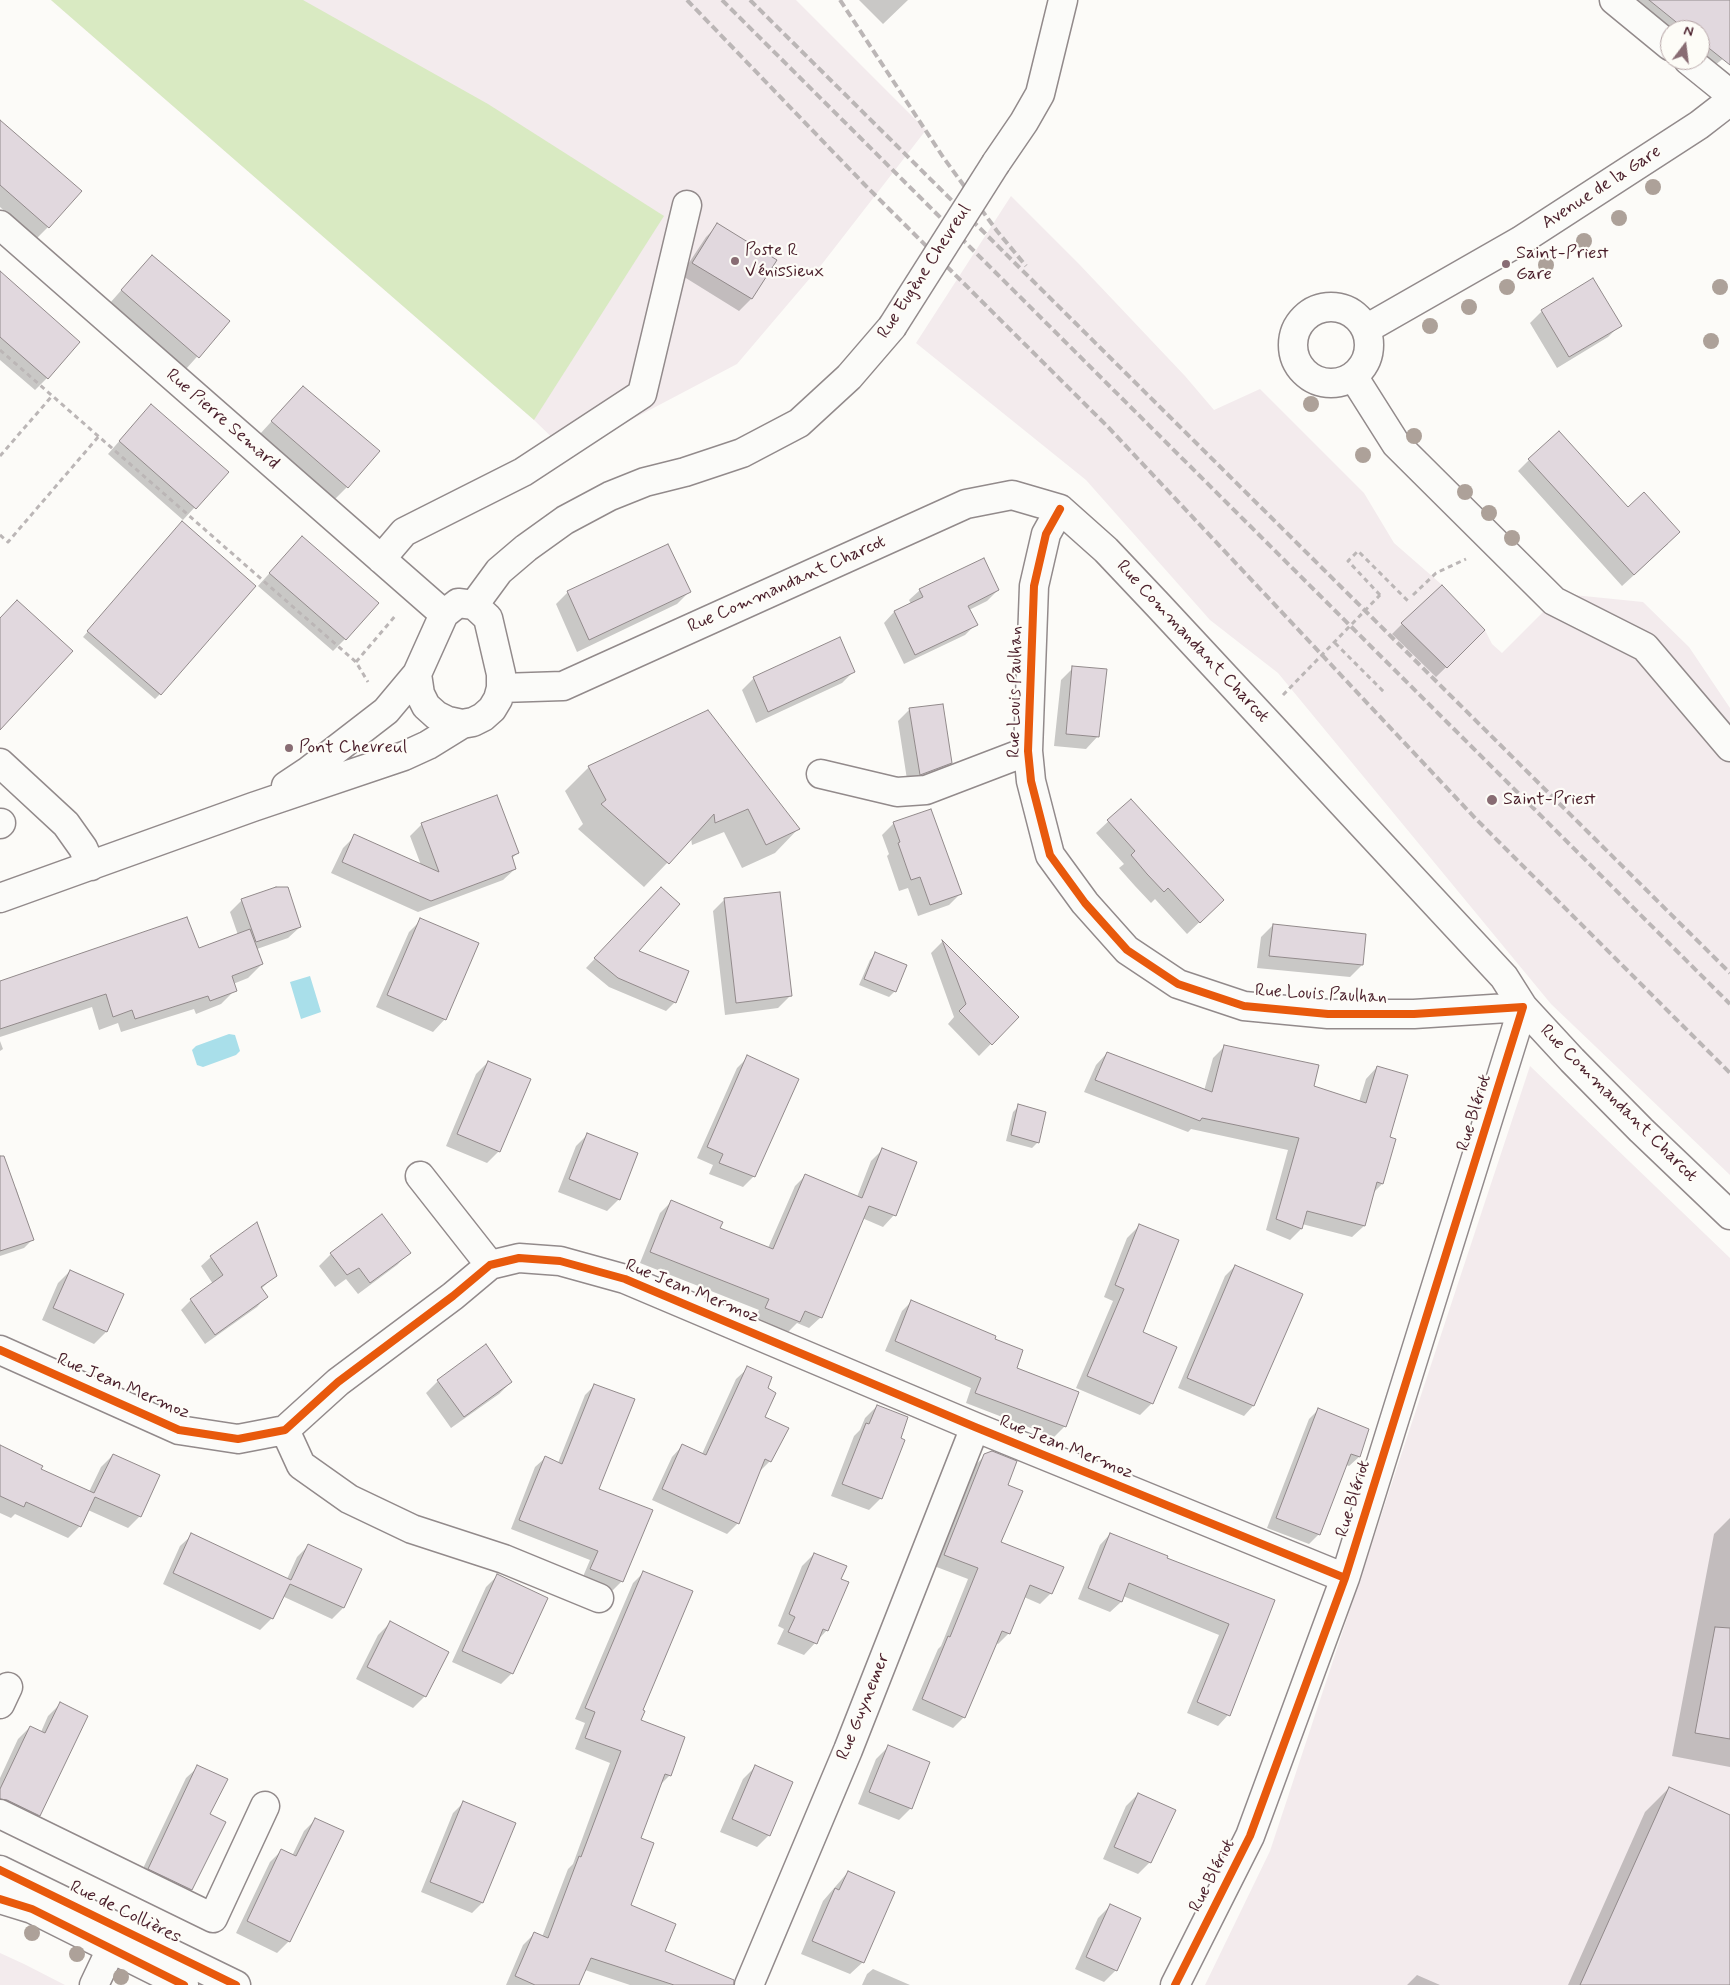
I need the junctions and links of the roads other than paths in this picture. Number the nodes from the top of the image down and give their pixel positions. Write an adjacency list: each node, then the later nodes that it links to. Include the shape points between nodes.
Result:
1 (1063, 0): 13 (street, Rue Eugène Chevreul, bridge, via 1040,94 892,327 849,377 800,423 742,453 645,482 565,520 500,571)
2 (1614, 0): 3 (street)
3 (1660, 38)
4 (1700, 70): 5 (street)
5 (1730, 94)
6 (1730, 100): 9 (street, Avenue de la Gare, via 1699,125 1520,241)
7 (687, 205): 12 (street, via 642,394 523,472 404,532)
8 (0, 225): 12 (street, Rue Pierre Semard)
9 (1366, 329): 10 (street, via 1370,342 1368,355); 10 (street, via 1348,310 1322,307 1310,312 1295,330 1293,354 1307,375 1330,383 1342,382)
10 (1353, 376): 18 (street, via 1396,444 1492,540 1554,601 1645,647)
11 (1060, 510): 16 (street, Rue Commandant Charcot, via 1012,496 966,504 564,686); 19 (street, Rue Louis Paulhan, via 1046,534 1034,586); 25 (street, Rue Commandant Charcot, via 1106,550 1504,977)
12 (381, 558): 14 (street, Rue Pierre Semard)
13 (474, 605): 14 (street, via 458,603); 16 (street, via 488,618)
14 (444, 614): 15 (street)
15 (417, 674): 17 (street, via 420,694 426,706 436,716); 22 (street, via 386,711 307,772)
16 (501, 688): 17 (street, via 488,713)
17 (462, 724): 22 (street, via 404,756)
18 (1730, 747)
19 (1028, 751): 21 (street, via 926,790 897,792); 25 (street, Rue Louis Paulhan, via 1031,781 1050,855 1085,903 1126,950 1178,984 1244,1006 1328,1014 1414,1014)
20 (0, 763): 23 (street, via 66,824 84,848)
21 (821, 774)
22 (253, 807): 23 (street)
23 (91, 866): 24 (street)
24 (0, 898)
25 (1523, 1008): 27 (street, Rue Commandant Charcot, via 1641,1130); 32 (street, Rue Blériot)
26 (420, 1176): 28 (street)
27 (1730, 1215)
28 (490, 1265): 30 (street, Rue Jean Mermoz, via 519,1258 560,1261 625,1280); 31 (street, Rue Jean Mermoz, via 338,1382)
29 (0, 1350): 31 (street, Rue Jean Mermoz, via 179,1430 238,1439)
30 (975, 1427): 32 (street, Rue Jean Mermoz); 42 (street, Rue Guynemer, via 848,1750)
31 (285, 1430): 33 (street, via 301,1465 349,1499 412,1529 504,1559)
32 (1346, 1578): 43 (street, Rue Blériot, via 1250,1836)
33 (599, 1598)
34 (265, 1806): 35 (street, Rue de Collières, via 213,1918)
35 (0, 1814)
36 (0, 1870): 41 (street, Rue de Collières)
37 (0, 1899): 38 (street, via 32,1909)
38 (111, 1949): 39 (street); 40 (street)
39 (94, 1985)
40 (184, 1985)
41 (236, 1985)
42 (749, 1985)
43 (1175, 1985)

